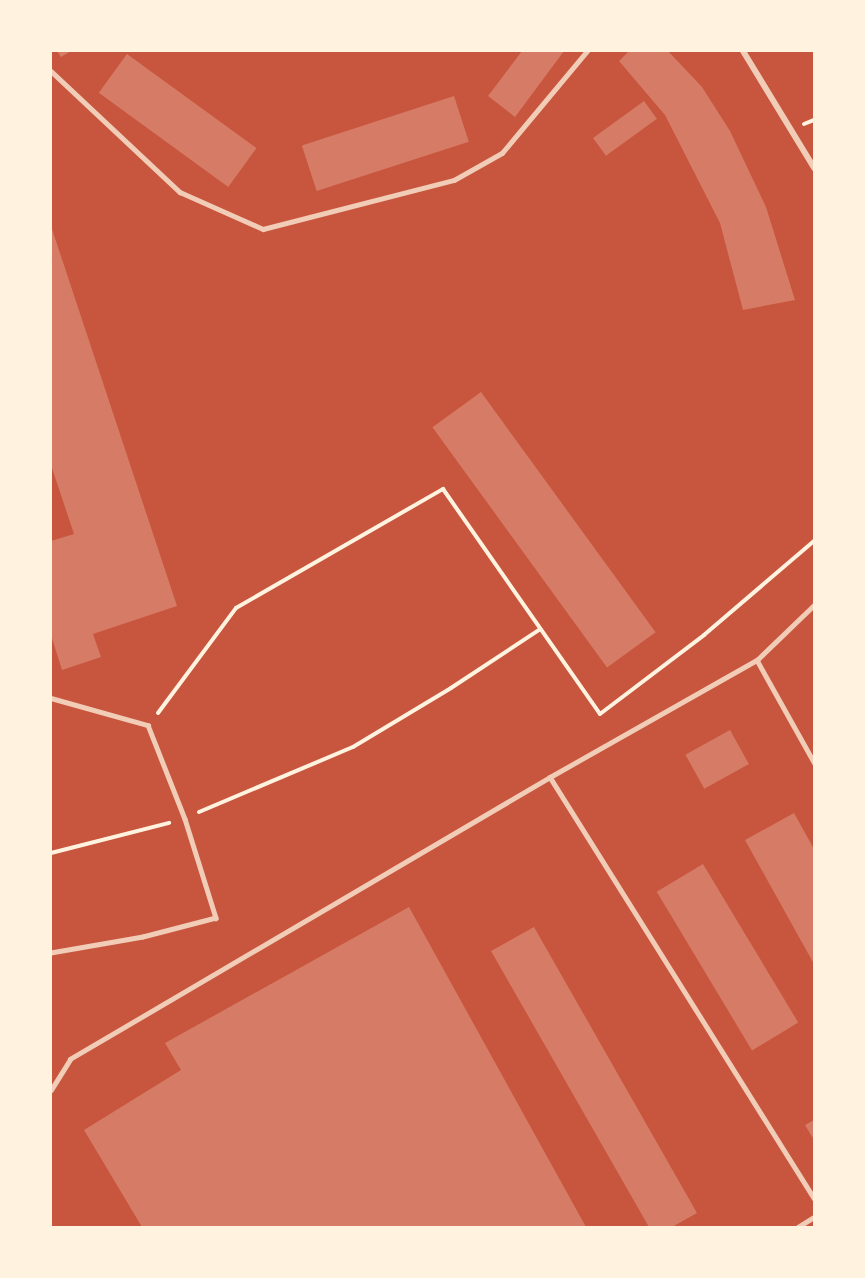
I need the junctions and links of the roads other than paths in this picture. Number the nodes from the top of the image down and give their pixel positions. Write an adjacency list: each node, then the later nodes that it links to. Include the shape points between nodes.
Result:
1 (587, 51): 3 (lane, via 502,153 454,180 263,230 180,192)
2 (743, 51): 4 (street)
3 (51, 71)
4 (814, 168)
5 (814, 605): 6 (lane)
6 (758, 660): 8 (lane); 9 (lane)
7 (51, 698): 10 (lane, via 148,725 185,819 216,918 143,937)
8 (814, 762)
9 (550, 777): 11 (lane, via 70,1059); 12 (lane)
10 (51, 953)
11 (51, 1090)
12 (814, 1198)
13 (814, 1217): 14 (lane)
14 (798, 1227)

